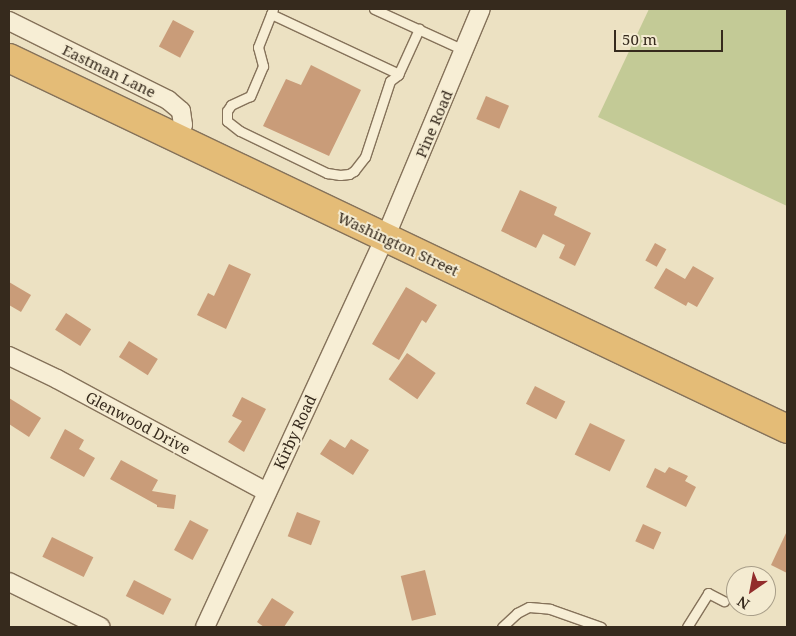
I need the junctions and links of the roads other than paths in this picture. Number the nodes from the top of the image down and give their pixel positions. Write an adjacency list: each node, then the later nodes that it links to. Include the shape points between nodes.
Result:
1 (374, 9): 5 (lane)
2 (481, 9): 6 (street, Pine Road)
3 (272, 12): 8 (lane); 8 (lane, via 258,47 263,66 250,96 231,105 227,111 227,121 240,131 327,173 348,174 365,156 390,81)
4 (9, 21): 9 (street, Eastman Lane, via 168,100 181,111 183,126)
5 (419, 29): 6 (lane); 8 (lane)
6 (464, 50): 10 (street, Pine Road)
7 (9, 58): 9 (highway, Washington Street)
8 (399, 74)
9 (177, 138): 10 (highway, Washington Street)
10 (385, 238): 12 (highway, Washington Street); 13 (street, Kirby Road)
11 (9, 356): 13 (street, Glenwood Drive)
12 (787, 429)
13 (267, 492): 17 (street, Kirby Road)
14 (9, 582): 16 (street)
15 (724, 601): 20 (lane, via 708,593)
16 (102, 627)
17 (205, 627)
18 (502, 627): 19 (lane, via 517,612 529,607 550,609)
19 (601, 627)
20 (687, 627)

